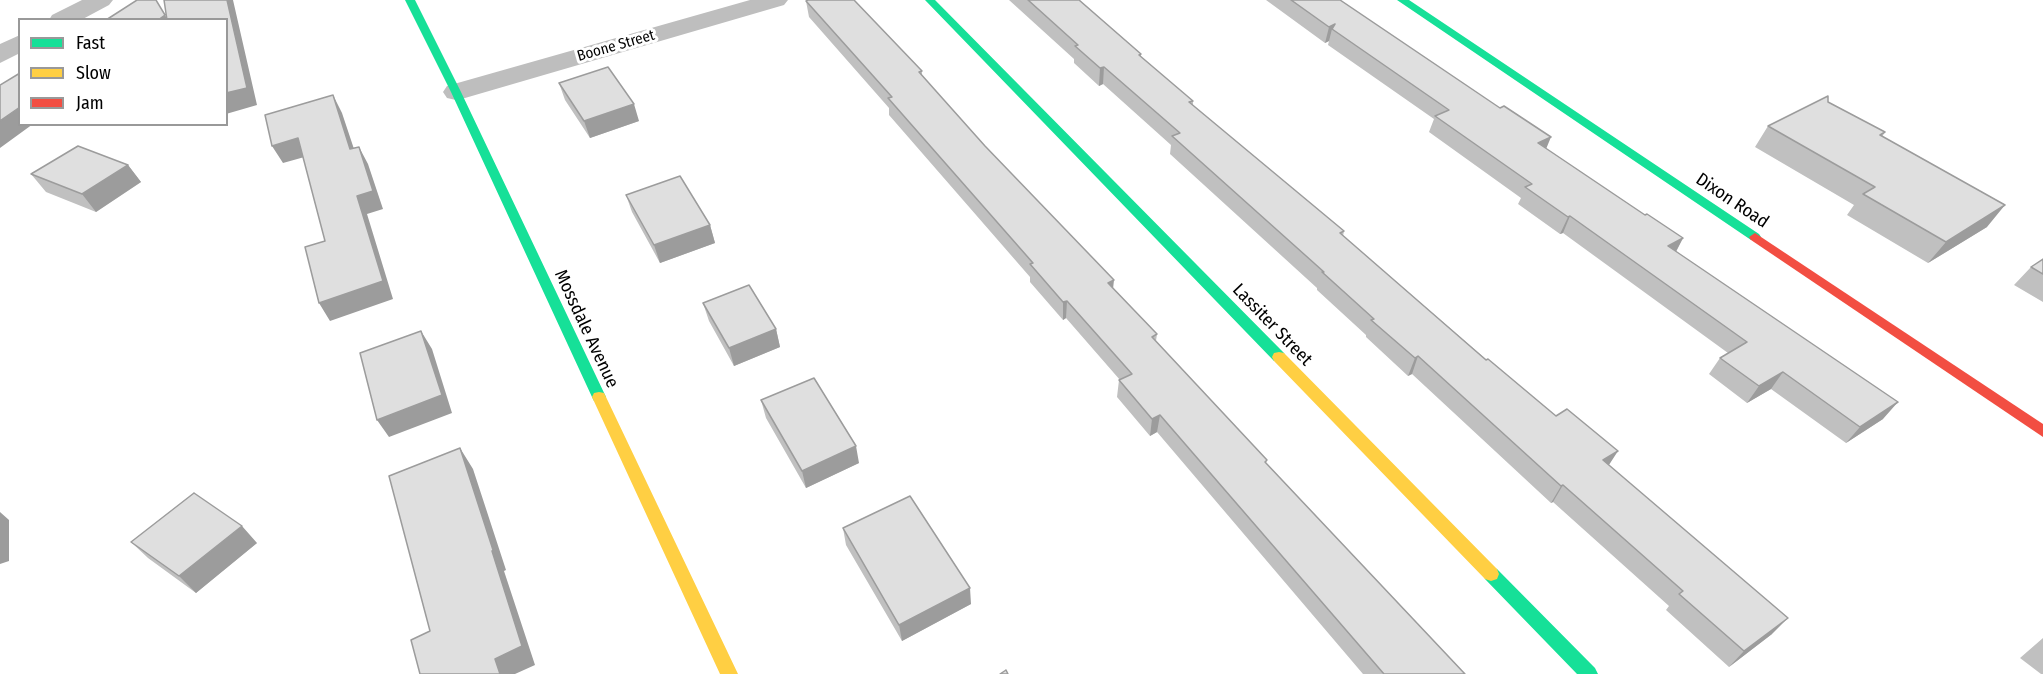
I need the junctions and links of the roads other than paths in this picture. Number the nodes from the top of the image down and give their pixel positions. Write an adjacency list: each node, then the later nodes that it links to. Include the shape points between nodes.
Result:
1 (101, 0): 6 (street)
2 (410, 0): 9 (street, Mossdale Avenue)
3 (776, 0): 9 (street, Boone Street)
4 (930, 0): 12 (street, Lassiter Street)
5 (1402, 0): 10 (street, Dixon Road)
6 (65, 18)
7 (18, 43): 8 (street)
8 (0, 55)
9 (456, 92): 11 (street, Mossdale Avenue)
10 (2043, 431)
11 (729, 674)
12 (1589, 674)

